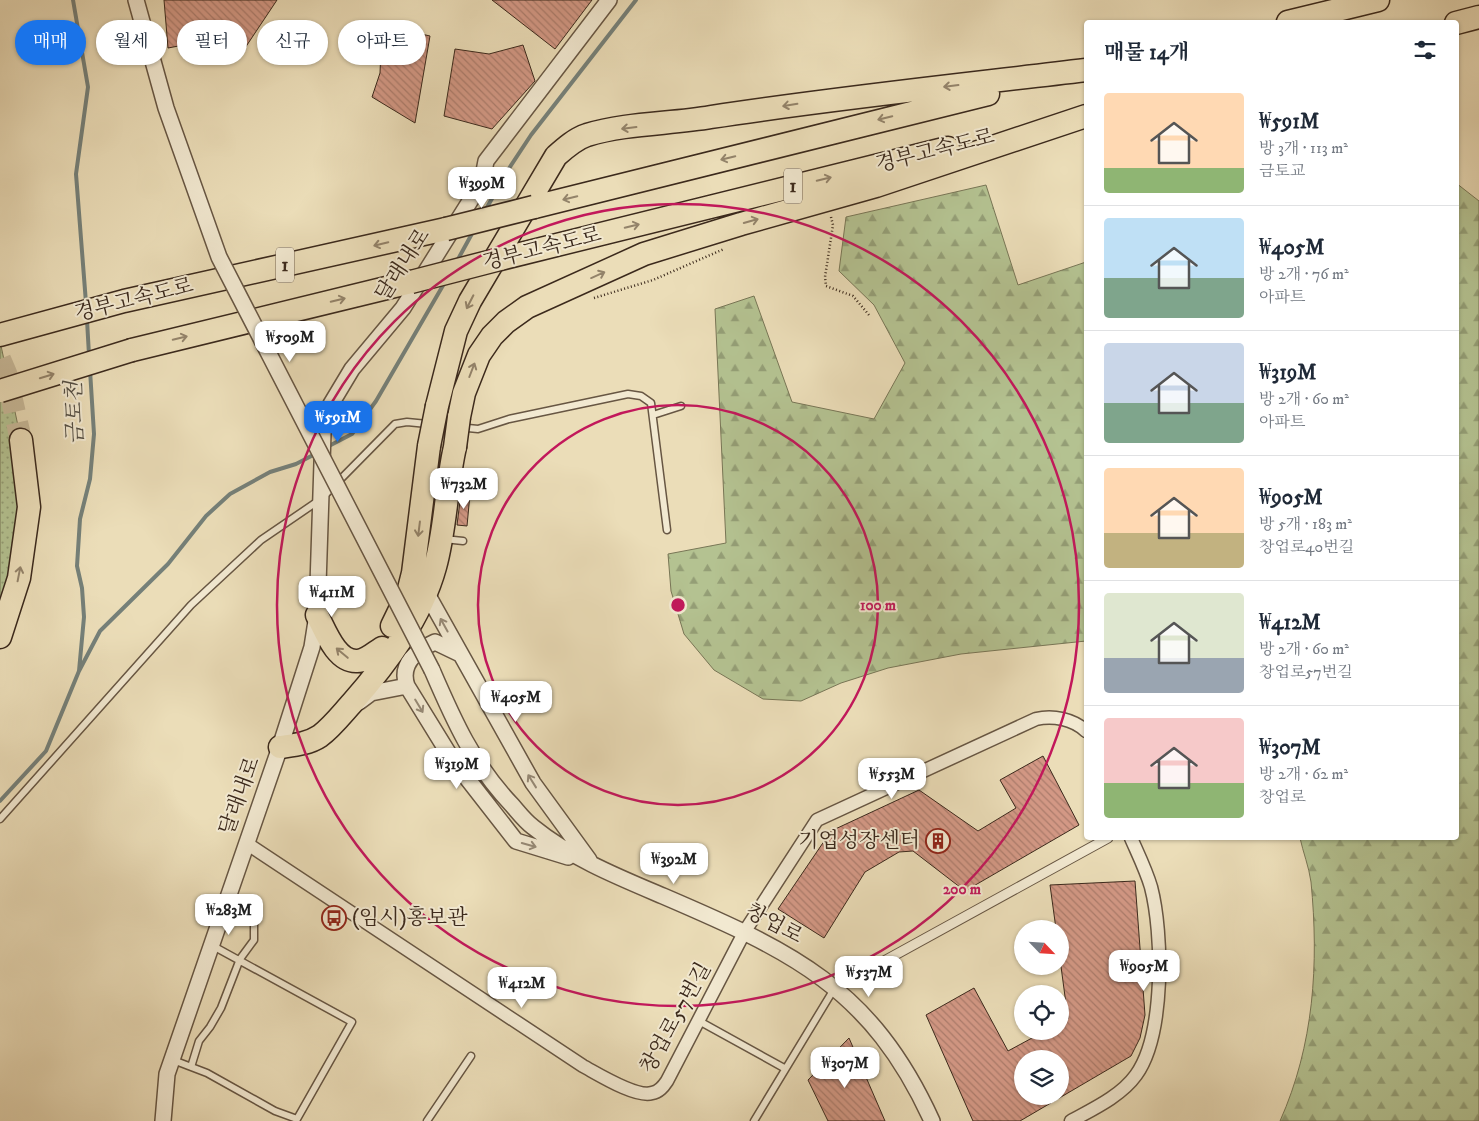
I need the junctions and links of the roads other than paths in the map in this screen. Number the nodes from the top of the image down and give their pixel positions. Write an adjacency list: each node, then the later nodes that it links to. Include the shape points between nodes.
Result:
1 (136, 0): 33 (street, bridge, via 166,108 219,256 432,670 460,734 504,797 532,827)
2 (609, 0): 16 (street, 달래내로, bridge, via 486,161 482,182 408,299 352,369 331,404 323,433)
3 (1378, 0): 5 (highway)
4 (1479, 18): 6 (highway)
5 (1296, 20)
6 (1459, 22)
7 (1084, 71): 11 (highway, 경부고속도로 / 1, one-way to 11, bridge, via 921,109 446,229 124,301)
8 (1084, 71): 23 (highway, one-way to 23, bridge, via 810,102 609,130 586,136 567,146 556,156 470,301 456,331 429,446 408,593)
9 (1084, 115): 12 (highway, 경부고속도로 / 1, one-way to 9, bridge, via 132,350)
10 (1084, 116): 18 (highway, one-way to 10, bridge, via 464,393 479,355 492,336 527,307 644,254 876,186)
11 (0, 335)
12 (0, 391)
13 (681, 406): 14 (lane)
14 (653, 415): 16 (lane, via 651,403 641,396 628,394 509,419 478,429 407,422 394,424); 17 (lane)
15 (21, 440): 22 (highway, one-way to 15, via 18,578 29,507)
16 (321, 499): 21 (street, 달래내로); 29 (lane, via 261,540 191,605)
17 (667, 530)
18 (440, 539): 19 (lane); 20 (highway)
19 (463, 540)
20 (426, 592): 24 (street, one-way to 20); 26 (highway, via 392,654)
21 (317, 615): 23 (highway, one-way to 21, via 358,661 344,656 330,640); 28 (street, 달래내로, via 312,647)
22 (0, 637)
23 (382, 648): 28 (highway, via 328,716 315,728)
24 (460, 654): 25 (street, via 435,642 419,649 408,664 404,677); 33 (street, one-way to 24, via 533,783)
25 (407, 686): 26 (street, via 371,693); 33 (street, one-way to 33, via 452,758 516,841)
26 (339, 718): 28 (highway, via 310,741)
27 (1084, 730): 35 (street, 창업로57번길, via 1057,718 1036,719 820,818)
28 (280, 747): 32 (street, 달래내로)
29 (0, 819)
30 (1104, 840): 38 (street)
31 (1132, 840): 48 (street, via 1155,907 1158,968 1153,1035 1142,1065 1130,1082)
32 (246, 843): 36 (street, 달래내로); 39 (street, 창업로57번길, via 560,1051 634,1090 648,1094 661,1089)
33 (591, 864): 35 (street, 창업로)
34 (254, 923): 37 (lane, via 254,940)
35 (745, 932): 38 (street, 창업로, via 802,963); 39 (street, 창업로57번길)
36 (210, 944): 37 (lane); 41 (street, 달래내로)
37 (240, 959): 42 (lane, via 221,1008 199,1041); 42 (lane, via 352,1022 297,1119 275,1111)
38 (834, 988): 43 (lane); 47 (street, 창업로, via 889,1043)
39 (698, 1021): 43 (lane)
40 (471, 1056): 45 (lane)
41 (172, 1059): 42 (lane); 44 (street, 달래내로, via 167,1074)
42 (191, 1067)
43 (784, 1068): 46 (lane)
44 (163, 1121)
45 (426, 1121)
46 (754, 1121)
47 (932, 1121)
48 (1071, 1121)

